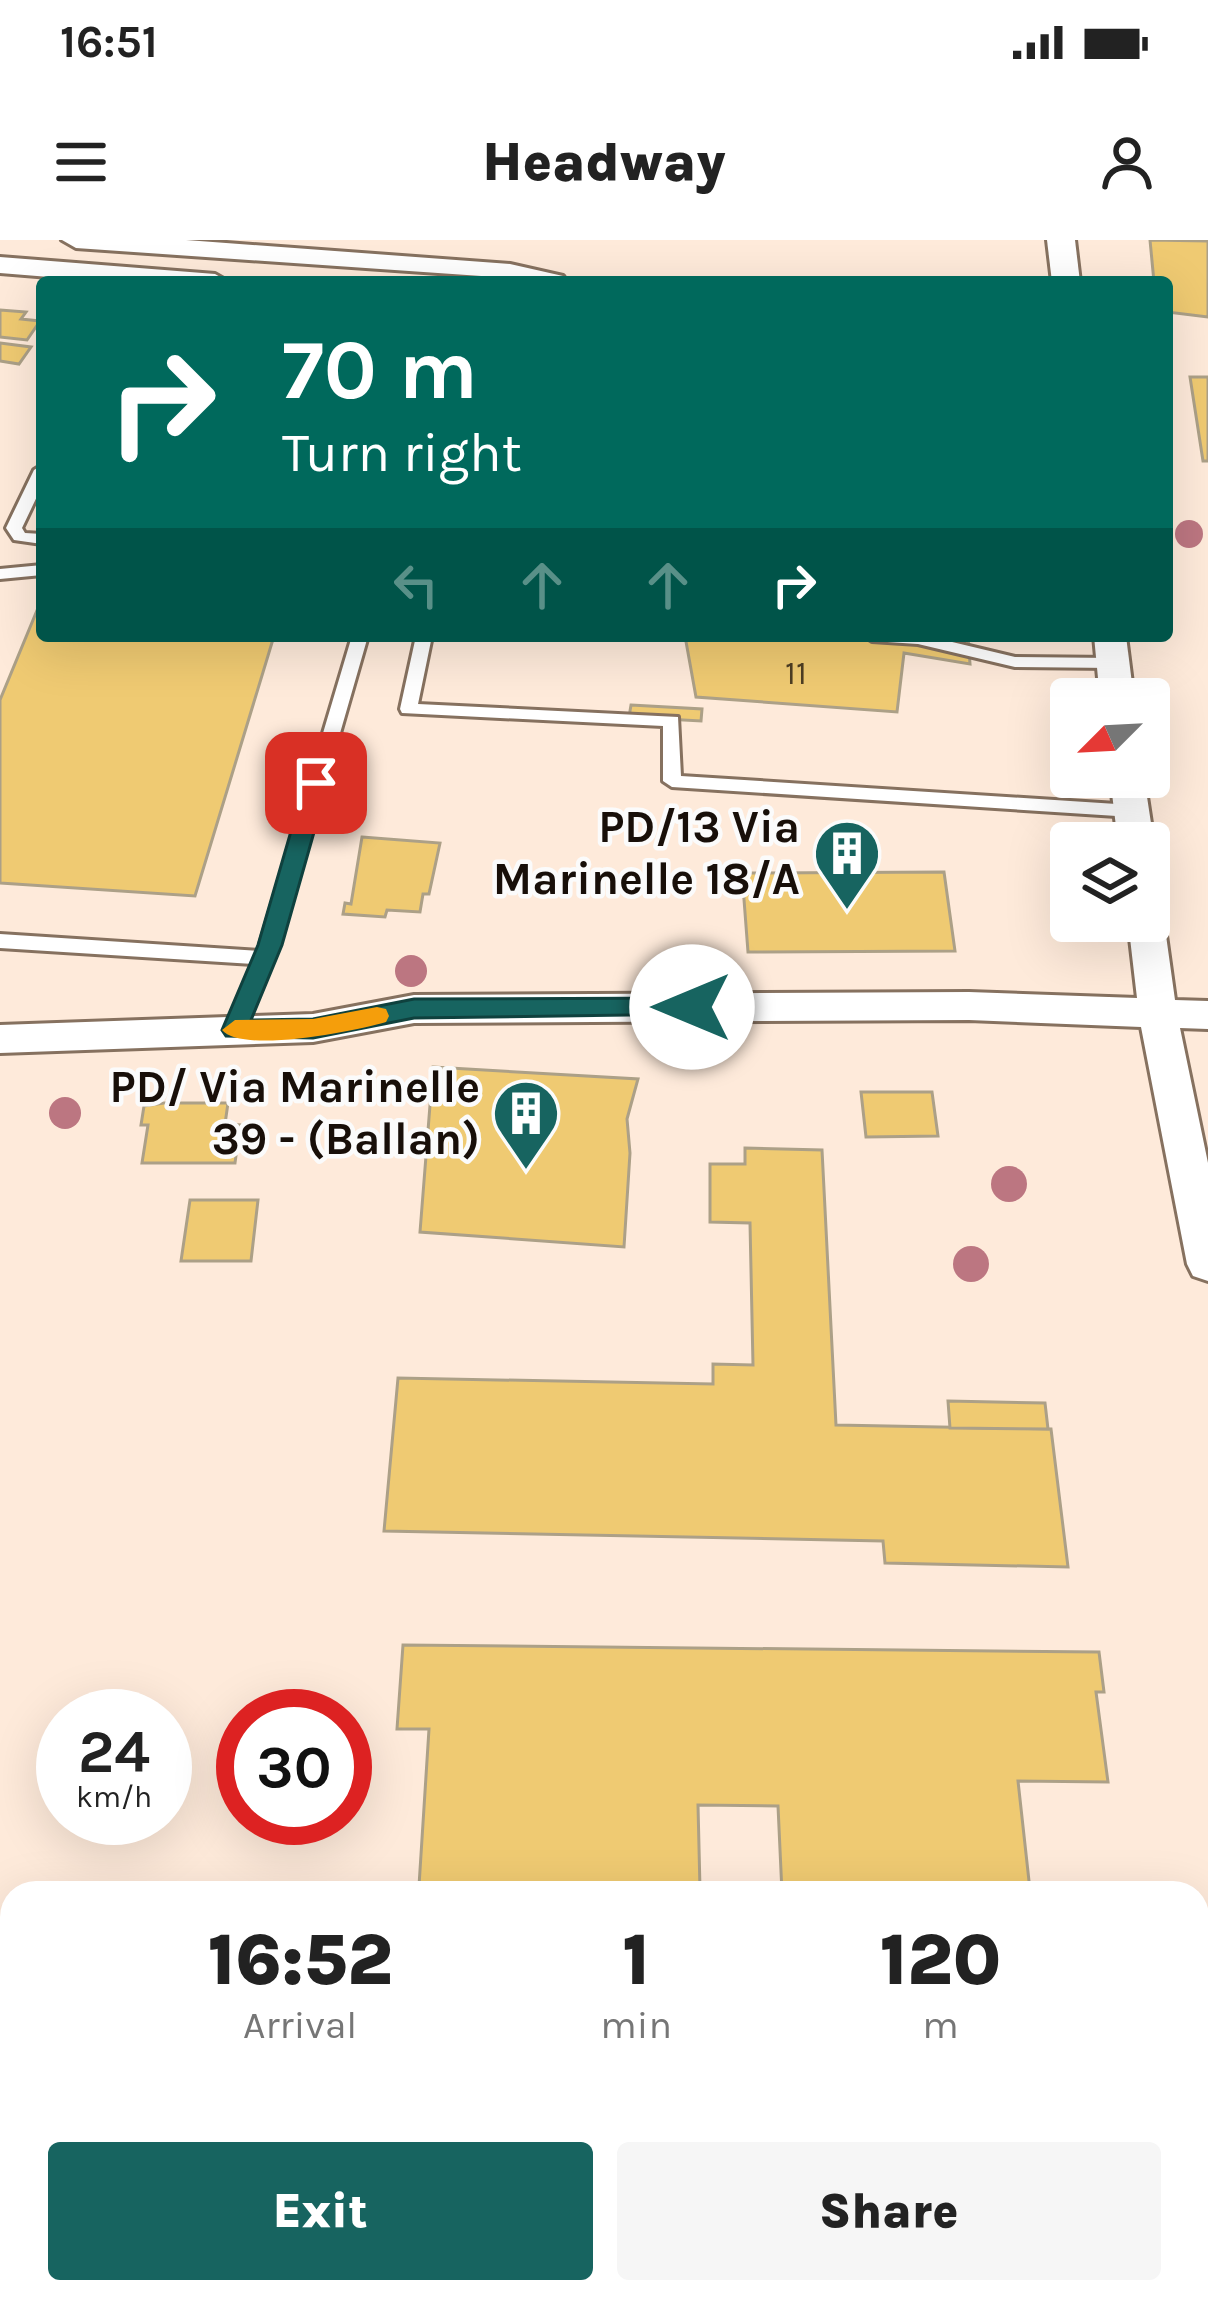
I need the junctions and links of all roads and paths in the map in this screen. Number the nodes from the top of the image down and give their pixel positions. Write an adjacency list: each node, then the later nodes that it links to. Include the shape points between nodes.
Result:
1 (76, 240): 3 (street)
2 (1061, 240): 8 (street)
3 (136, 242): 6 (street); 7 (street)
4 (0, 265): 5 (street)
5 (107, 276)
6 (128, 276)
7 (527, 276)
8 (1065, 276)
9 (36, 482): 10 (lane, via 14,528)
10 (36, 538)
11 (36, 571): 12 (lane)
12 (0, 574)
13 (358, 642): 20 (lane)
14 (423, 642): 17 (lane, via 408,709 672,721 672,782)
15 (931, 642): 16 (lane, via 1015,662)
16 (1111, 650)
17 (1132, 810)
18 (0, 941): 20 (lane)
19 (1149, 942): 21 (street)
20 (264, 958): 23 (lane)
21 (1158, 1013): 22 (street); 23 (street, via 414,1009 313,1028); 25 (street)
22 (1208, 1015)
23 (235, 1030): 24 (street)
24 (0, 1039)
25 (1208, 1264)

